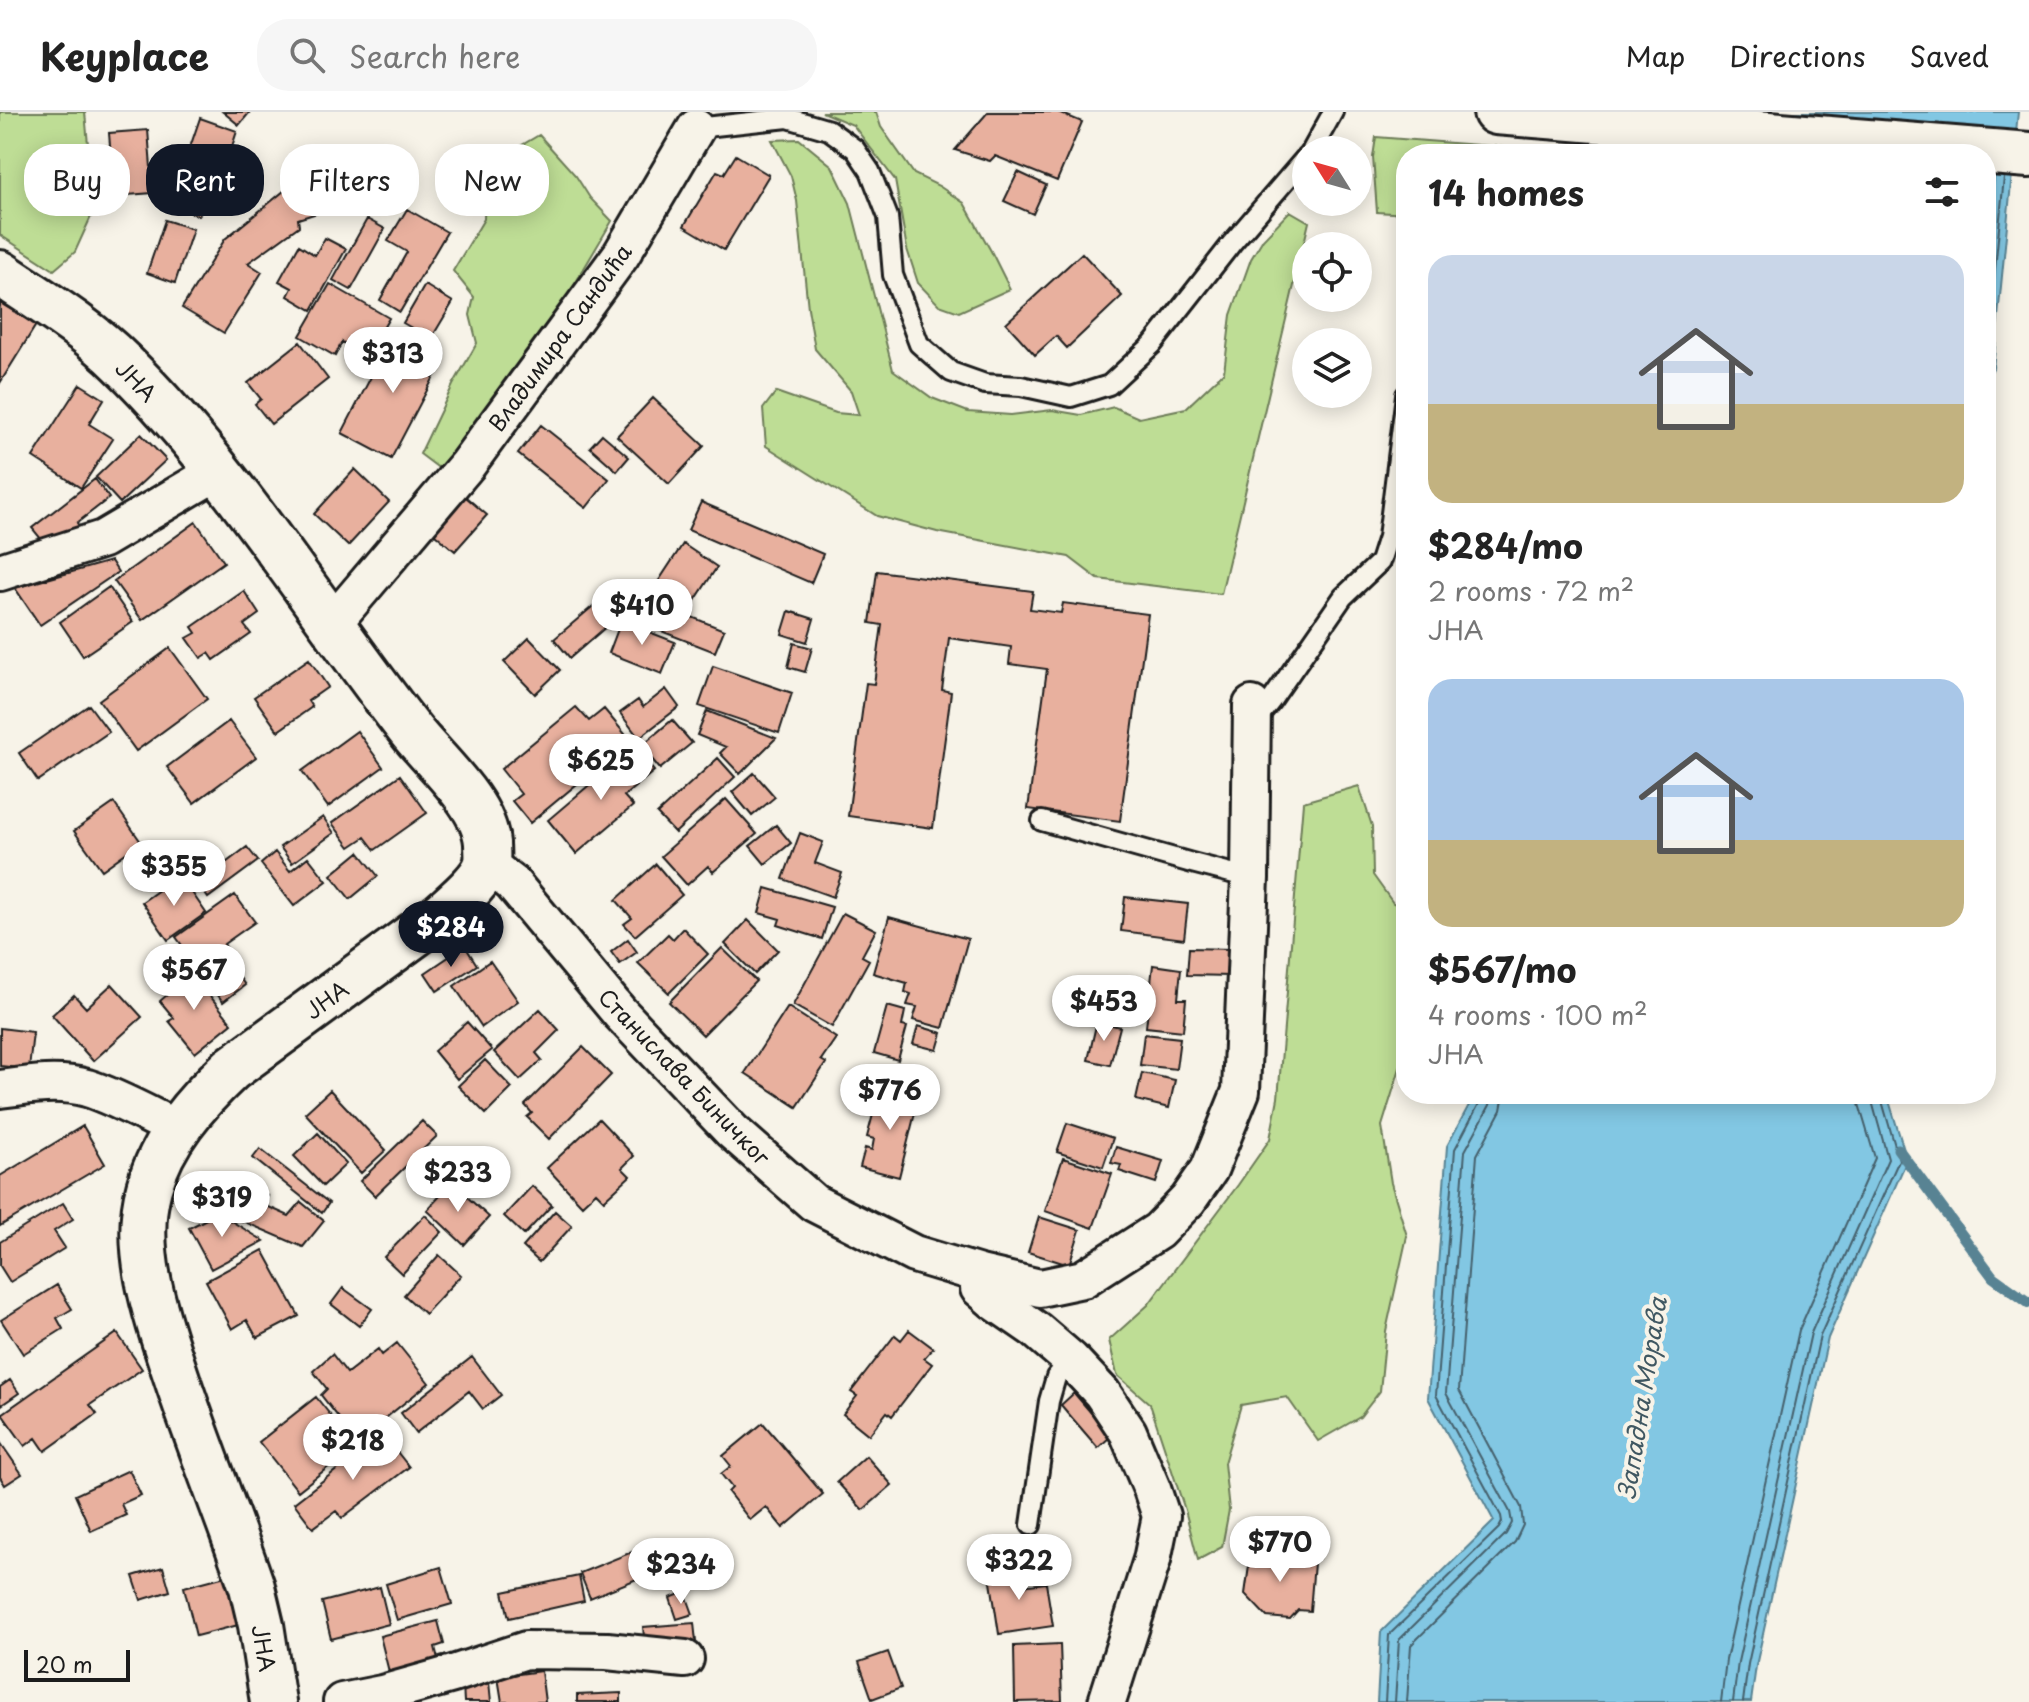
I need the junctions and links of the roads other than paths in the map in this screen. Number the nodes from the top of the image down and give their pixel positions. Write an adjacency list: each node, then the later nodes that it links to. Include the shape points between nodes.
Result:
1 (1333, 112): 4 (lane)
2 (1496, 112): 5 (main road)
3 (696, 128): 8 (lane, Владимира Сандића, via 788,118 829,130 855,149 870,171 888,217 893,275 919,344 951,372 985,384 1071,397 1109,385 1152,345); 13 (street, Владимира Сандића, via 621,255 467,465)
4 (1321, 136)
5 (1893, 144)
6 (1996, 152): 7 (main road)
7 (2029, 155)
8 (1292, 173)
9 (0, 273): 10 (main road, ЈНА, via 122,362)
10 (218, 471): 12 (street, via 103,539); 13 (main road, ЈНА)
11 (1396, 474): 14 (lane, via 1380,562 1343,597 1259,716)
12 (0, 572)
13 (332, 624): 16 (main road, ЈНА, via 467,797 485,832)
14 (1251, 711): 17 (street, Станислава Биничког)
15 (1042, 821): 17 (lane)
16 (487, 864): 19 (main road, ЈНА, via 440,916 231,1069); 20 (street, Станислава Биничког, via 512,883 620,1013 732,1131 814,1203 914,1254)
17 (1250, 878): 20 (street, Станислава Биничког, via 1241,1091 1209,1170 1158,1231 1083,1279 1040,1288)
18 (0, 1089): 19 (street, via 45,1084 85,1088)
19 (177, 1129): 24 (main road, ЈНА, via 148,1190 144,1248 159,1326 252,1587)
20 (980, 1274): 21 (street, via 979,1288)
21 (1071, 1360): 22 (lane, via 1056,1377 1049,1401); 27 (street, via 1128,1432 1161,1516)
22 (1031, 1525)
23 (685, 1659): 26 (street, via 526,1650)
24 (272, 1702): 25 (street)
25 (283, 1702)
26 (342, 1702)
27 (1107, 1702)

